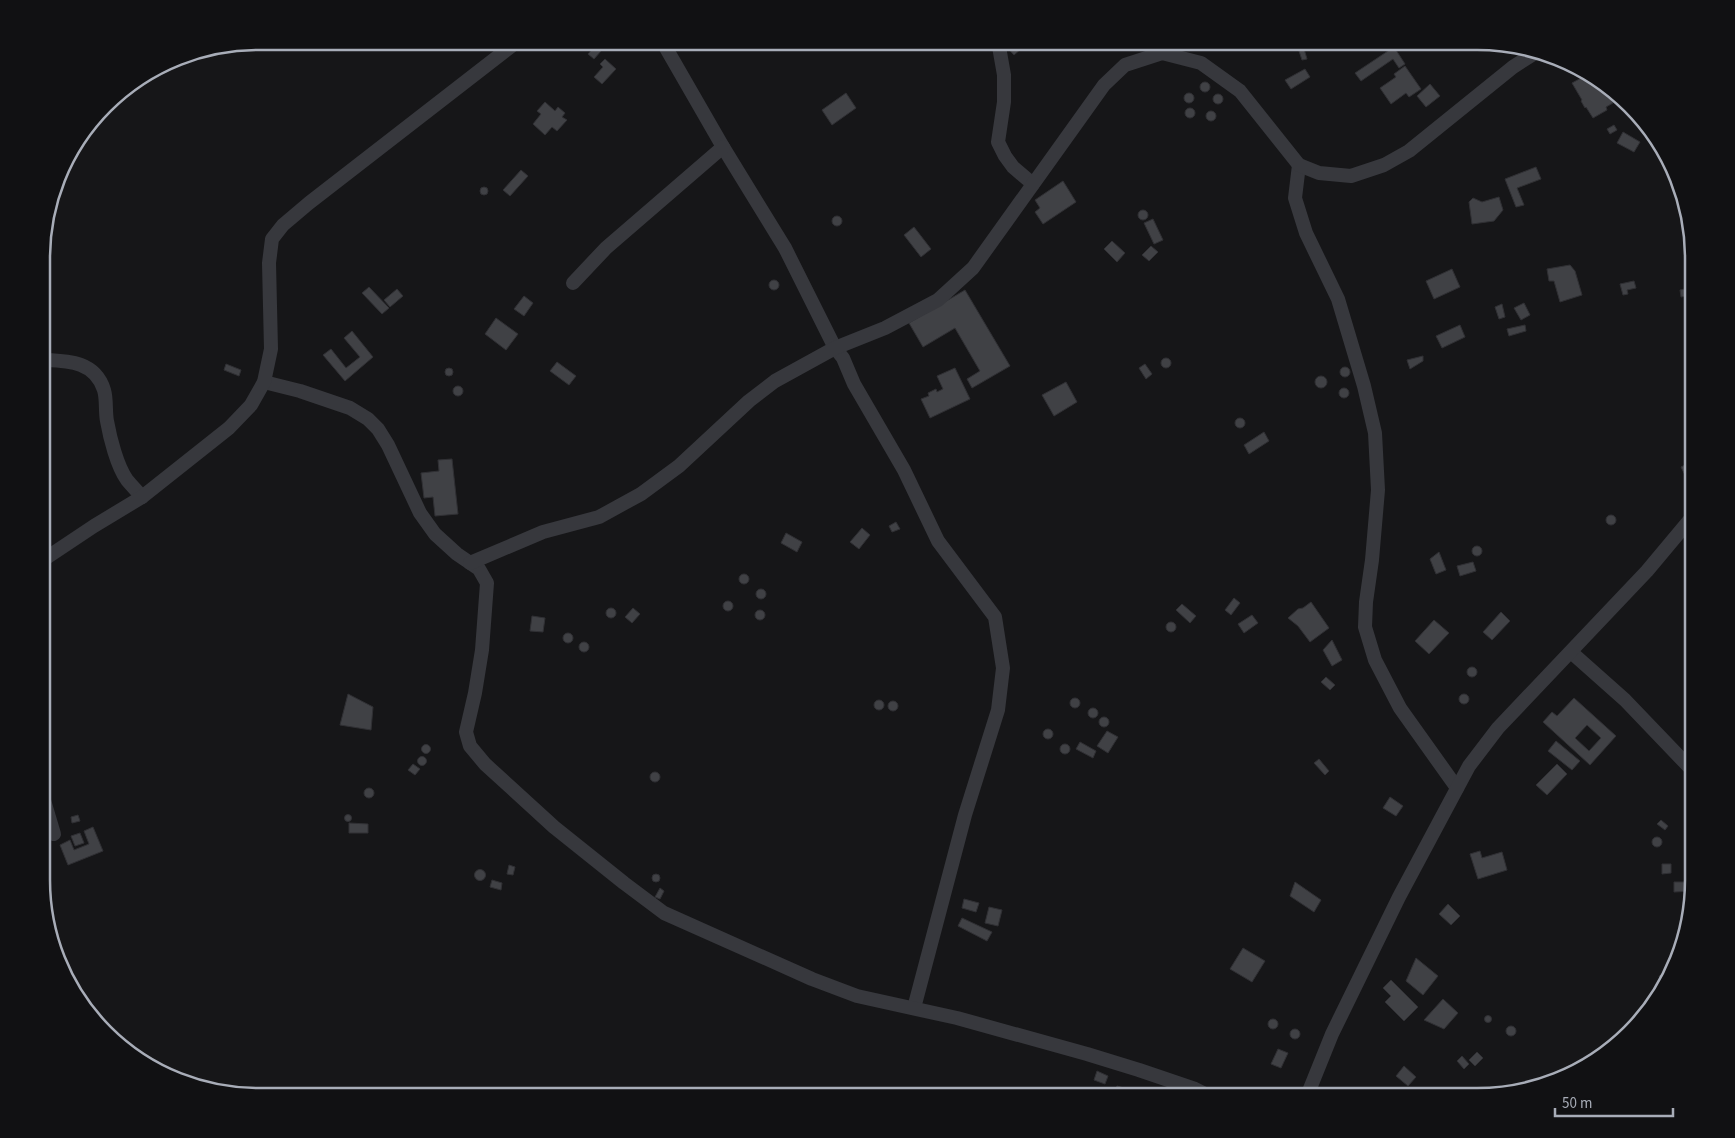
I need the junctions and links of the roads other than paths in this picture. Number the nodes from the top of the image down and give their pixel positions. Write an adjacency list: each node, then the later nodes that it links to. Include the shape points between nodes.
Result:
1 (506, 50): 11 (street, via 309,203 272,239 269,263 271,349)
2 (667, 50): 5 (street)
3 (1000, 50): 7 (street, via 1004,93 998,142 1013,167)
4 (1529, 57): 6 (street, via 1409,151 1384,165 1351,176 1319,172)
5 (723, 147): 8 (street, via 606,248); 9 (street, via 785,248)
6 (1298, 165): 7 (street, via 1240,91 1201,63 1162,53 1126,65 1104,85); 18 (street, via 1295,198 1306,233 1338,299 1364,386 1374,433 1378,490 1365,627 1375,660 1400,708)
7 (1033, 184): 9 (street, via 973,268 938,300 884,328)
8 (573, 283)
9 (835, 348): 15 (street, via 768,386 679,466 641,494 599,517 544,532); 21 (street, via 904,470 938,541 995,617 1003,668 998,710 965,814)
10 (50, 360): 12 (street, via 73,362 97,376 104,390 114,449 126,478)
11 (264, 382): 12 (street, via 251,405 229,428); 15 (street, via 350,408 368,419 388,445 420,513 435,534)
12 (142, 497): 14 (street)
13 (1685, 526): 16 (street)
14 (50, 555)
15 (470, 563): 21 (street, via 479,569 487,583 482,650 466,732 470,746 485,764 554,827 664,913 812,979 857,996)
16 (1571, 652): 17 (street, via 1625,700); 18 (street, via 1498,728 1469,766)
17 (1685, 763)
18 (1457, 788): 23 (street, via 1399,897)
19 (50, 821): 20 (street)
20 (54, 834)
21 (914, 1008): 22 (street, via 1087,1054)
22 (1190, 1088)
23 (1310, 1088)

